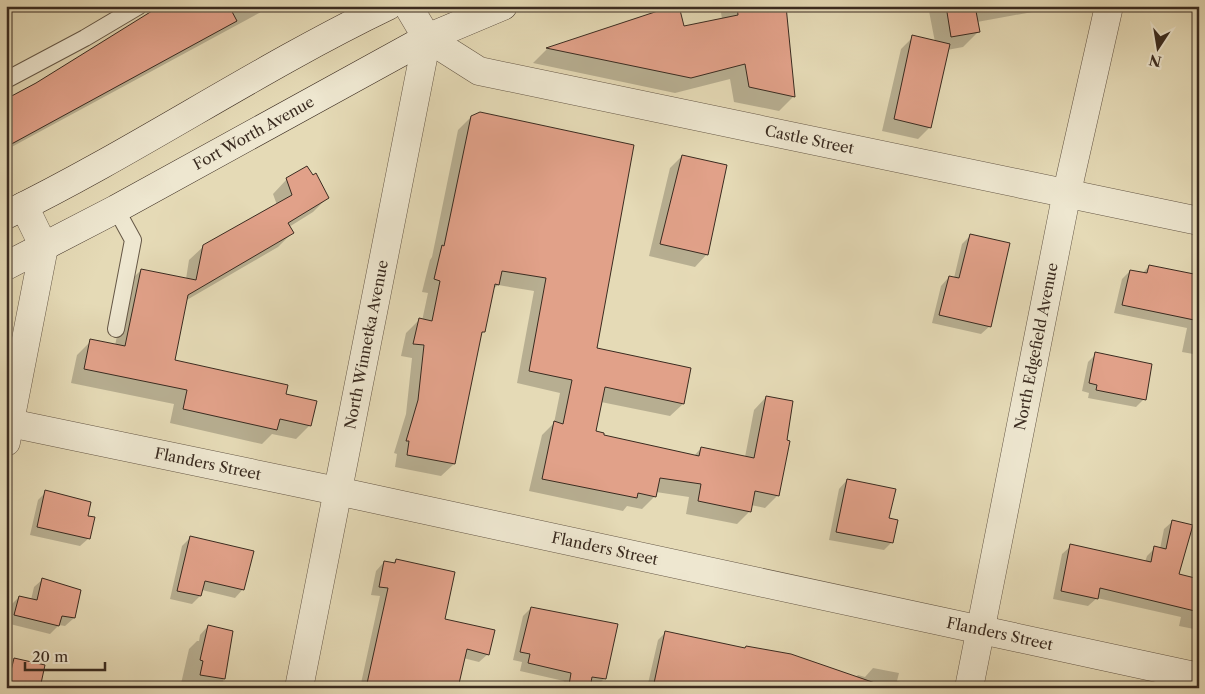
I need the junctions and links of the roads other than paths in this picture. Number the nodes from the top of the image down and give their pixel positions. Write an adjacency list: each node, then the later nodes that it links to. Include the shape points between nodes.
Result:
1 (139, 6): 7 (lane)
2 (388, 6): 10 (street, via 333,32 149,139)
3 (408, 6): 6 (street)
4 (503, 6): 6 (street, Fort Worth Avenue)
5 (1109, 6): 8 (street, North Edgefield Avenue)
6 (427, 38): 8 (street, Castle Street, via 479,71); 9 (street, Fort Worth Avenue); 16 (street, North Winnetka Avenue)
7 (6, 80)
8 (1067, 192): 11 (street, Castle Street); 17 (street, North Edgefield Avenue)
9 (116, 209): 12 (street, Fort Worth Avenue); 14 (lane, via 133,240)
10 (15, 211): 12 (street)
11 (1199, 221)
12 (44, 247): 13 (street, Fort Worth Avenue); 15 (street)
13 (6, 266)
14 (116, 328)
15 (8, 432): 16 (street, Flanders Street)
16 (336, 491): 17 (street, Flanders Street); 19 (street, North Winnetka Avenue)
17 (980, 629): 18 (street, Flanders Street); 20 (street, North Edgefield Avenue)
18 (1199, 677)
19 (299, 688)
20 (969, 688)

